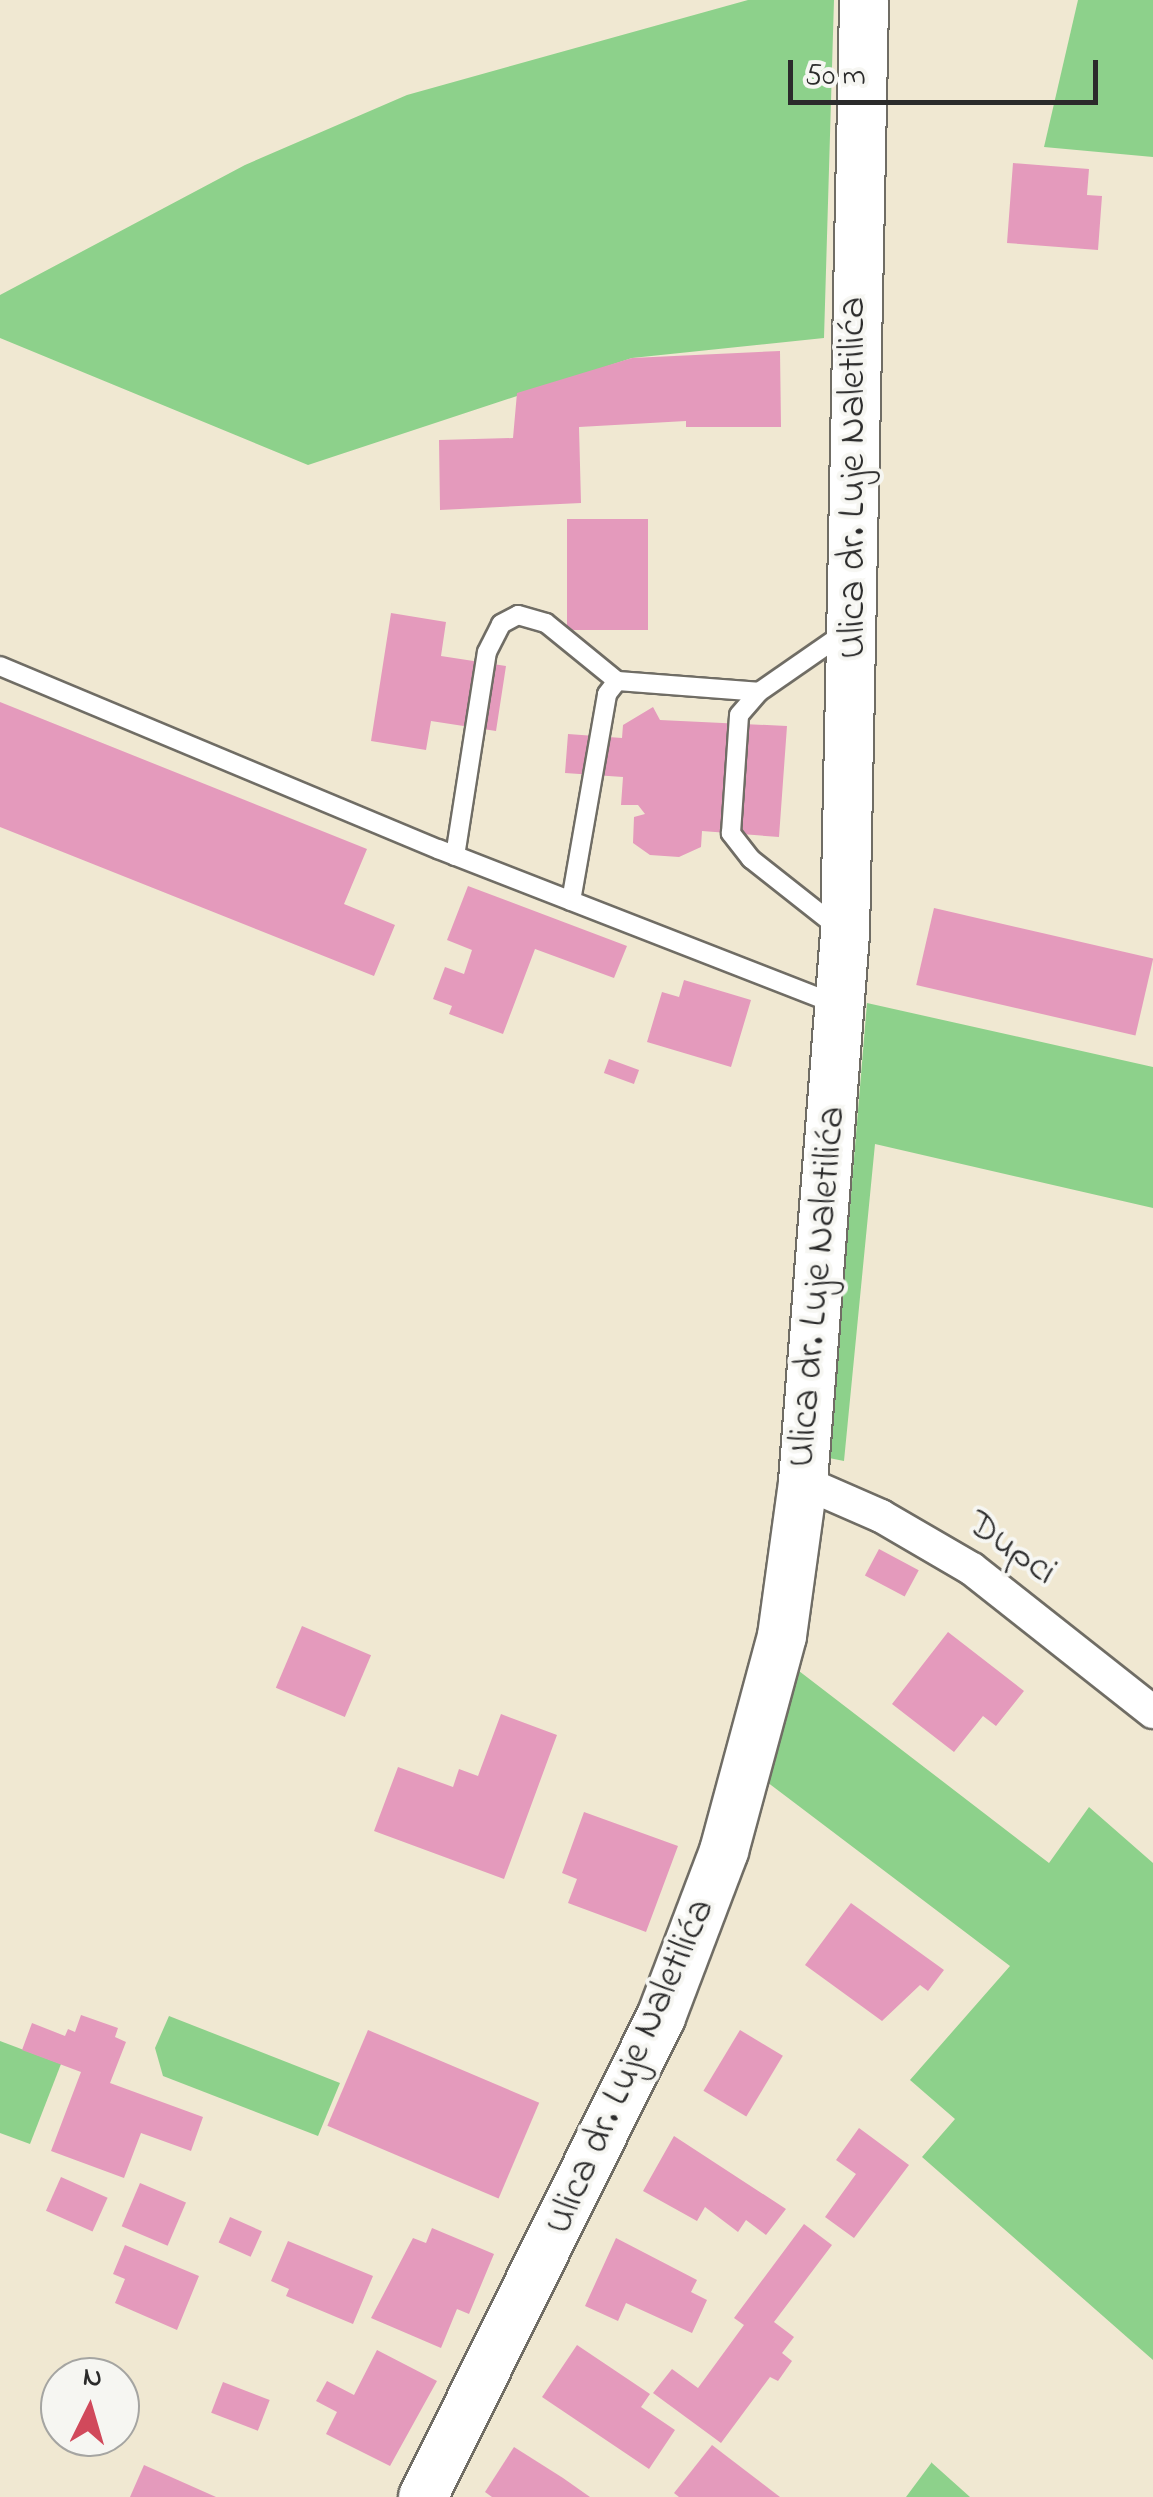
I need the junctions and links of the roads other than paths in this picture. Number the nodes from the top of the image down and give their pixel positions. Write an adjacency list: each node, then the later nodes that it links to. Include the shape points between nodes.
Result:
1 (864, 0): 2 (street, Ulica dr. Luje Naletilića)
2 (853, 627): 5 (lane); 8 (street, Ulica dr. Luje Naletilića)
3 (0, 666): 6 (lane)
4 (617, 681): 5 (lane); 6 (lane, via 546,624 518,616 501,624 488,652); 7 (lane, via 608,694)
5 (759, 692): 8 (lane, via 737,722 730,834 750,859)
6 (455, 856): 7 (lane)
7 (570, 901): 9 (lane)
8 (845, 934): 9 (street, Ulica dr. Luje Naletilića)
9 (840, 1006): 10 (street, Ulica dr. Luje Naletilića)
10 (803, 1482): 11 (street, Dupci, via 881,1516 972,1568); 12 (street, Ulica dr. Luje Naletilića, via 782,1636 756,1744 695,1931 628,2094)
11 (1153, 1712)
12 (422, 2497)

